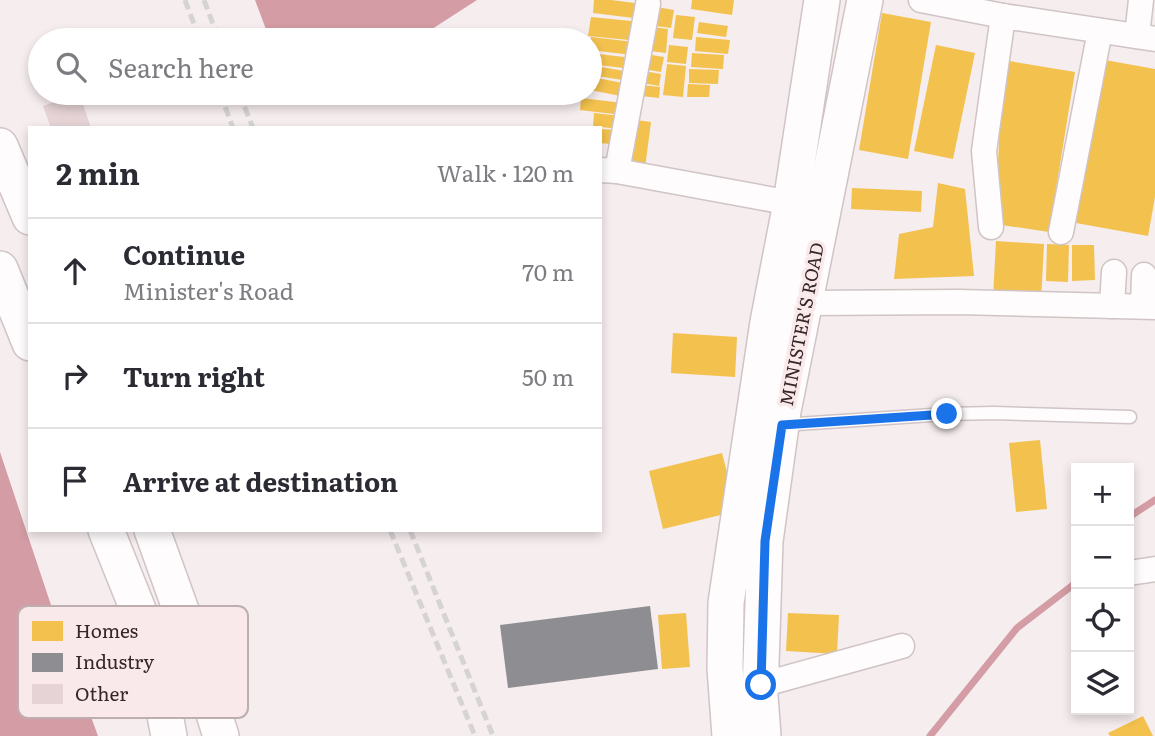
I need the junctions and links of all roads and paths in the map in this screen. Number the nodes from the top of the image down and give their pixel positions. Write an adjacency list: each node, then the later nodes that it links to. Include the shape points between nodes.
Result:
1 (822, 0): 11 (main road, MINISTER'S ROAD)
2 (865, 0): 18 (main road, MINISTER'S ROAD)
3 (921, 0): 6 (street)
4 (1141, 0): 8 (street)
5 (648, 4): 10 (street)
6 (1003, 16): 7 (street); 13 (street, via 984,151)
7 (1100, 31): 8 (street); 14 (street)
8 (1146, 38)
9 (0, 146): 12 (main road)
10 (609, 170): 11 (street)
11 (791, 203): 36 (main road, MINISTER'S ROAD, via 726,603)
12 (28, 212)
13 (991, 226)
14 (1061, 232)
15 (0, 269): 21 (main road)
16 (1114, 272): 19 (street)
17 (1144, 275): 20 (street)
18 (805, 303): 19 (street); 23 (main road, MINISTER'S ROAD)
19 (1112, 306): 20 (street)
20 (1149, 307)
21 (28, 338)
22 (1130, 417): 23 (lane, via 947,414)
23 (782, 425): 31 (main road, MINISTER'S ROAD, via 765,541)
24 (107, 532): 28 (main road)
25 (153, 532): 29 (main road)
26 (1155, 569): 27 (street)
27 (1134, 572)
28 (137, 606)
29 (179, 606)
30 (902, 646): 31 (street)
31 (761, 685): 37 (main road, MINISTER'S ROAD)
32 (166, 718): 34 (main road)
33 (217, 718): 35 (main road)
34 (169, 736)
35 (221, 736)
36 (730, 736)
37 (763, 736)

